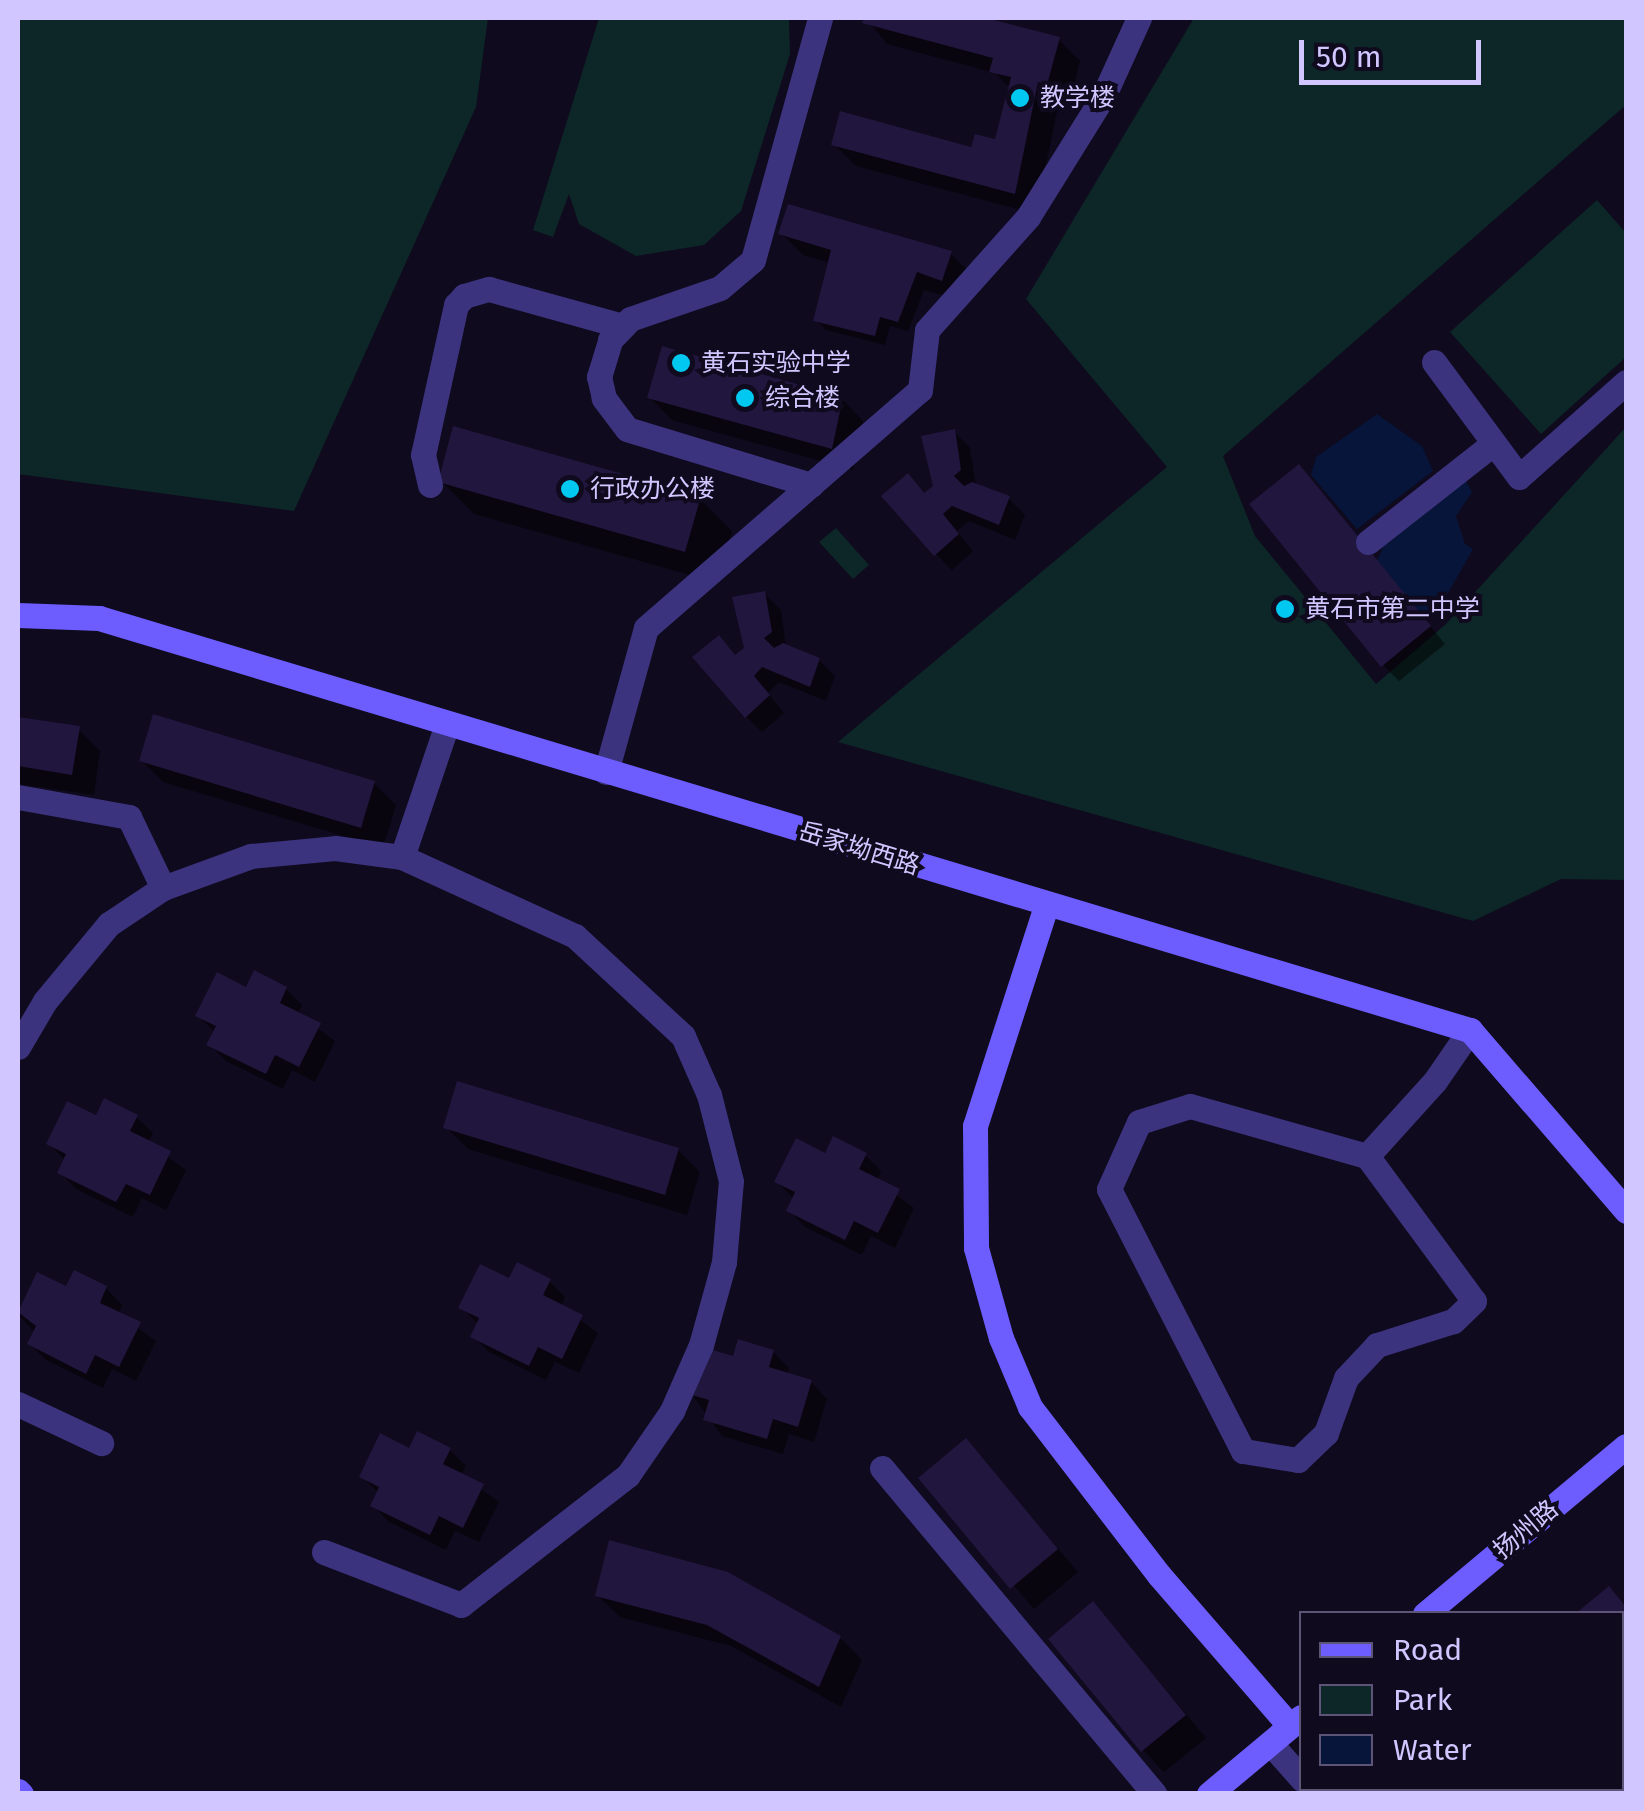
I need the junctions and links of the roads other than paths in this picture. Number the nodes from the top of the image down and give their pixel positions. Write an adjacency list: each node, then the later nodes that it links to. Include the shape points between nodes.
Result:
1 (820, 18): 3 (street, via 753,260 720,288)
2 (1139, 18): 7 (street, via 1104,95 1028,217 927,330 920,390)
3 (622, 326): 7 (street, via 610,340 599,377 604,398 627,429); 8 (street, via 489,290 464,296 456,304 423,455)
4 (1434, 362): 6 (street)
5 (1626, 382): 6 (street, via 1518,477)
6 (1494, 443): 9 (street)
7 (811, 484): 12 (street, via 646,628)
8 (430, 485)
9 (1368, 542)
10 (18, 615): 11 (main road, 岳家坳西路, via 99,618)
11 (447, 724): 12 (main road, 岳家坳西路); 14 (street)
12 (606, 772): 16 (main road, 岳家坳西路)
13 (18, 797): 15 (street, via 129,817)
14 (402, 857): 15 (street, via 335,848 251,856); 25 (street, via 576,936 683,1036 709,1095 731,1181 724,1262 701,1345 672,1411 628,1475 461,1605)
15 (162, 888): 18 (street, via 109,924 45,1001)
16 (1046, 906): 17 (main road, 岳家坳西路); 27 (main road, via 976,1126 976,1248 1001,1338 1030,1407)
17 (1470, 1030): 19 (street, via 1436,1081); 20 (main road)
18 (18, 1047)
19 (1367, 1156): 19 (street, via 1190,1106 1139,1122 1110,1189 1243,1450 1298,1460 1326,1433 1346,1378 1377,1345 1454,1321 1474,1301)
20 (1626, 1211)
21 (18, 1404): 22 (street)
22 (101, 1443)
23 (1626, 1446): 26 (main road, 扬州路)
24 (882, 1468): 29 (street)
25 (324, 1552)
26 (1429, 1611)
27 (1287, 1729): 28 (street); 30 (main road)
28 (1299, 1770)
29 (1155, 1794)
30 (1209, 1794)

